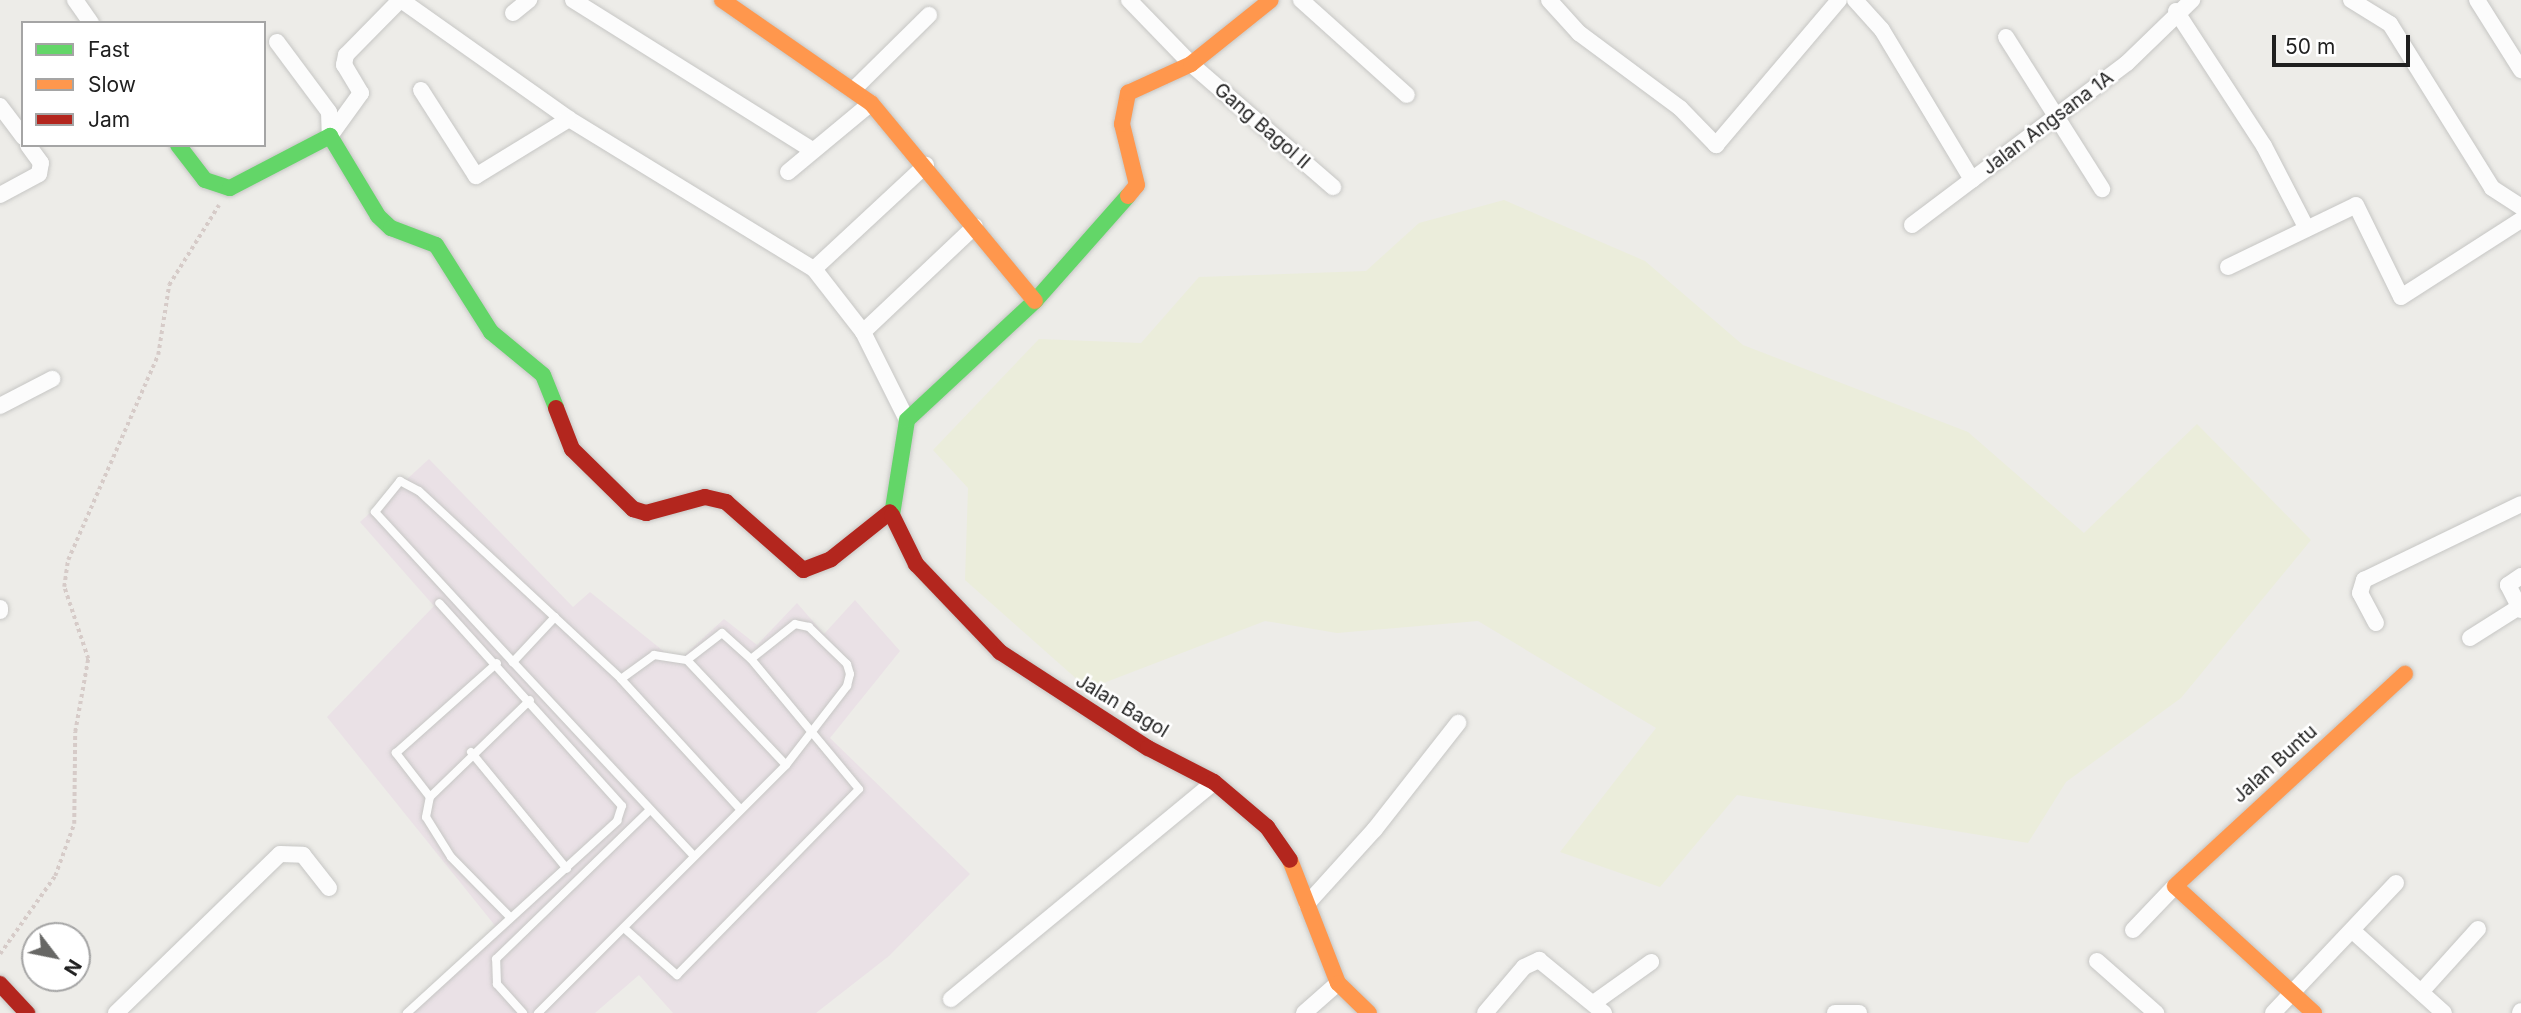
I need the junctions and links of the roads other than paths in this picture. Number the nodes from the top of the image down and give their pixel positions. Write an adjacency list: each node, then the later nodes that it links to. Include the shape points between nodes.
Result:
1 (75, 0): 18 (street)
2 (529, 0): 16 (street)
3 (573, 0): 34 (street)
4 (722, 0): 23 (street)
5 (1129, 0): 21 (street, Gang Bagol II)
6 (1271, 0): 21 (street)
7 (1301, 0): 25 (street)
8 (1549, 0): 9 (street, via 1578,33 1680,108 1716,145)
9 (1839, 0)
10 (1855, 0): 37 (street, via 1882,30)
11 (2192, 0): 15 (street, Jalan Angsana 1A)
12 (2351, 0): 41 (street, via 2390,24 2492,188)
13 (2477, 0): 22 (street)
14 (407, 2): 29 (street); 31 (street, via 346,55 344,65 361,93)
15 (2176, 11): 28 (street, Jalan Angsana 1A, via 2127,63); 45 (street, via 2264,146)
16 (513, 13)
17 (929, 15): 23 (street)
18 (90, 21)
19 (2006, 37): 28 (street)
20 (276, 42): 31 (street, via 329,112)
21 (1191, 64): 38 (street, Gang Bagol II); 48 (street, via 1141,83 1123,102 1122,124 1137,185)
22 (2521, 71)
23 (855, 88): 26 (street)
24 (421, 90): 29 (street, via 476,176)
25 (1407, 95)
26 (872, 103): 34 (street); 35 (street)
27 (0, 106): 30 (street)
28 (2055, 115): 37 (street, Jalan Angsana 1A); 39 (street)
29 (569, 119): 47 (street)
30 (21, 134)
31 (330, 136): 33 (street, via 230,188 205,180); 54 (street, via 378,216 391,228 436,245 491,332 543,375 572,449 624,503 646,513 705,497 726,502 803,570 831,559)
32 (30, 147): 40 (street, via 41,163 39,174)
33 (180, 147)
34 (812, 150): 36 (street)
35 (926, 165): 44 (street); 47 (street)
36 (788, 172)
37 (1972, 180): 43 (street, Jalan Angsana 1A)
38 (1333, 187)
39 (2102, 189)
40 (0, 195)
41 (2521, 206)
42 (2521, 219): 45 (street, via 2401,297 2356,205)
43 (1912, 225)
44 (975, 226): 48 (street); 49 (street)
45 (2307, 229): 46 (street)
46 (2228, 267)
47 (814, 269): 49 (street)
48 (1035, 301): 52 (street)
49 (863, 332): 52 (street)
50 (52, 379): 51 (street)
51 (0, 406)
52 (906, 420): 54 (street)
53 (2521, 504): 59 (street, via 2364,580 2360,593)
54 (890, 512): 72 (street, Jalan Bagol, via 899,539 916,564 1000,652 1148,748)
55 (2521, 576): 57 (street, via 2508,585)
56 (439, 603): 64 (lane)
57 (2520, 608): 60 (street)
58 (555, 617): 63 (lane); 63 (lane, via 408,482 400,481 381,500 375,512); 66 (lane)
59 (2376, 623)
60 (2470, 638)
61 (751, 659): 62 (lane, via 722,633); 69 (lane); 69 (lane, via 795,624 809,627 847,664 847,686)
62 (687, 660): 66 (lane, via 654,655); 71 (lane)
63 (513, 662): 75 (lane)
64 (496, 663): 67 (lane); 73 (lane, via 397,753)
65 (2405, 674): 79 (street, Jalan Buntu)
66 (621, 679): 74 (lane)
67 (530, 701): 70 (lane); 77 (lane, via 622,806 617,821)
68 (1458, 723): 81 (street, via 1376,830)
69 (811, 735): 71 (lane); 83 (lane, via 858,784 856,796 677,975)
70 (471, 752): 73 (lane); 77 (lane)
71 (786, 765): 74 (lane)
72 (1214, 782): 81 (street, Jalan Bagol, via 1284,845); 93 (street)
73 (430, 797): 82 (lane, via 426,817 451,857)
74 (740, 809): 76 (lane)
75 (650, 810): 76 (lane); 98 (lane, via 496,959 497,984)
76 (694, 856): 83 (lane)
77 (567, 869): 82 (lane)
78 (2396, 883): 86 (street)
79 (2175, 886): 85 (street, Jalan Buntu); 92 (street)
80 (329, 887): 96 (street, via 303,855 280,854)
81 (1307, 904): 89 (street, Jalan Bagol)
82 (510, 917): 97 (lane)
83 (624, 928): 99 (lane)
84 (2478, 929): 91 (street)
85 (2133, 930)
86 (2354, 932): 91 (street); 92 (street)
87 (2097, 961): 105 (street)
88 (1651, 962): 94 (street)
89 (1338, 983): 100 (street); 101 (street)
90 (0, 984): 95 (street)
91 (2420, 992): 108 (street)
92 (2293, 994): 106 (street); 107 (street)
93 (951, 999)
94 (1600, 1007): 102 (street, via 1547,963 1532,961)
95 (27, 1013)
96 (116, 1013)
97 (407, 1013)
98 (523, 1013)
99 (538, 1013)
100 (1304, 1013)
101 (1369, 1013)
102 (1485, 1013)
103 (1835, 1013): 104 (street)
104 (1859, 1013)
105 (2156, 1013)
106 (2273, 1013)
107 (2314, 1013)
108 (2444, 1013)

